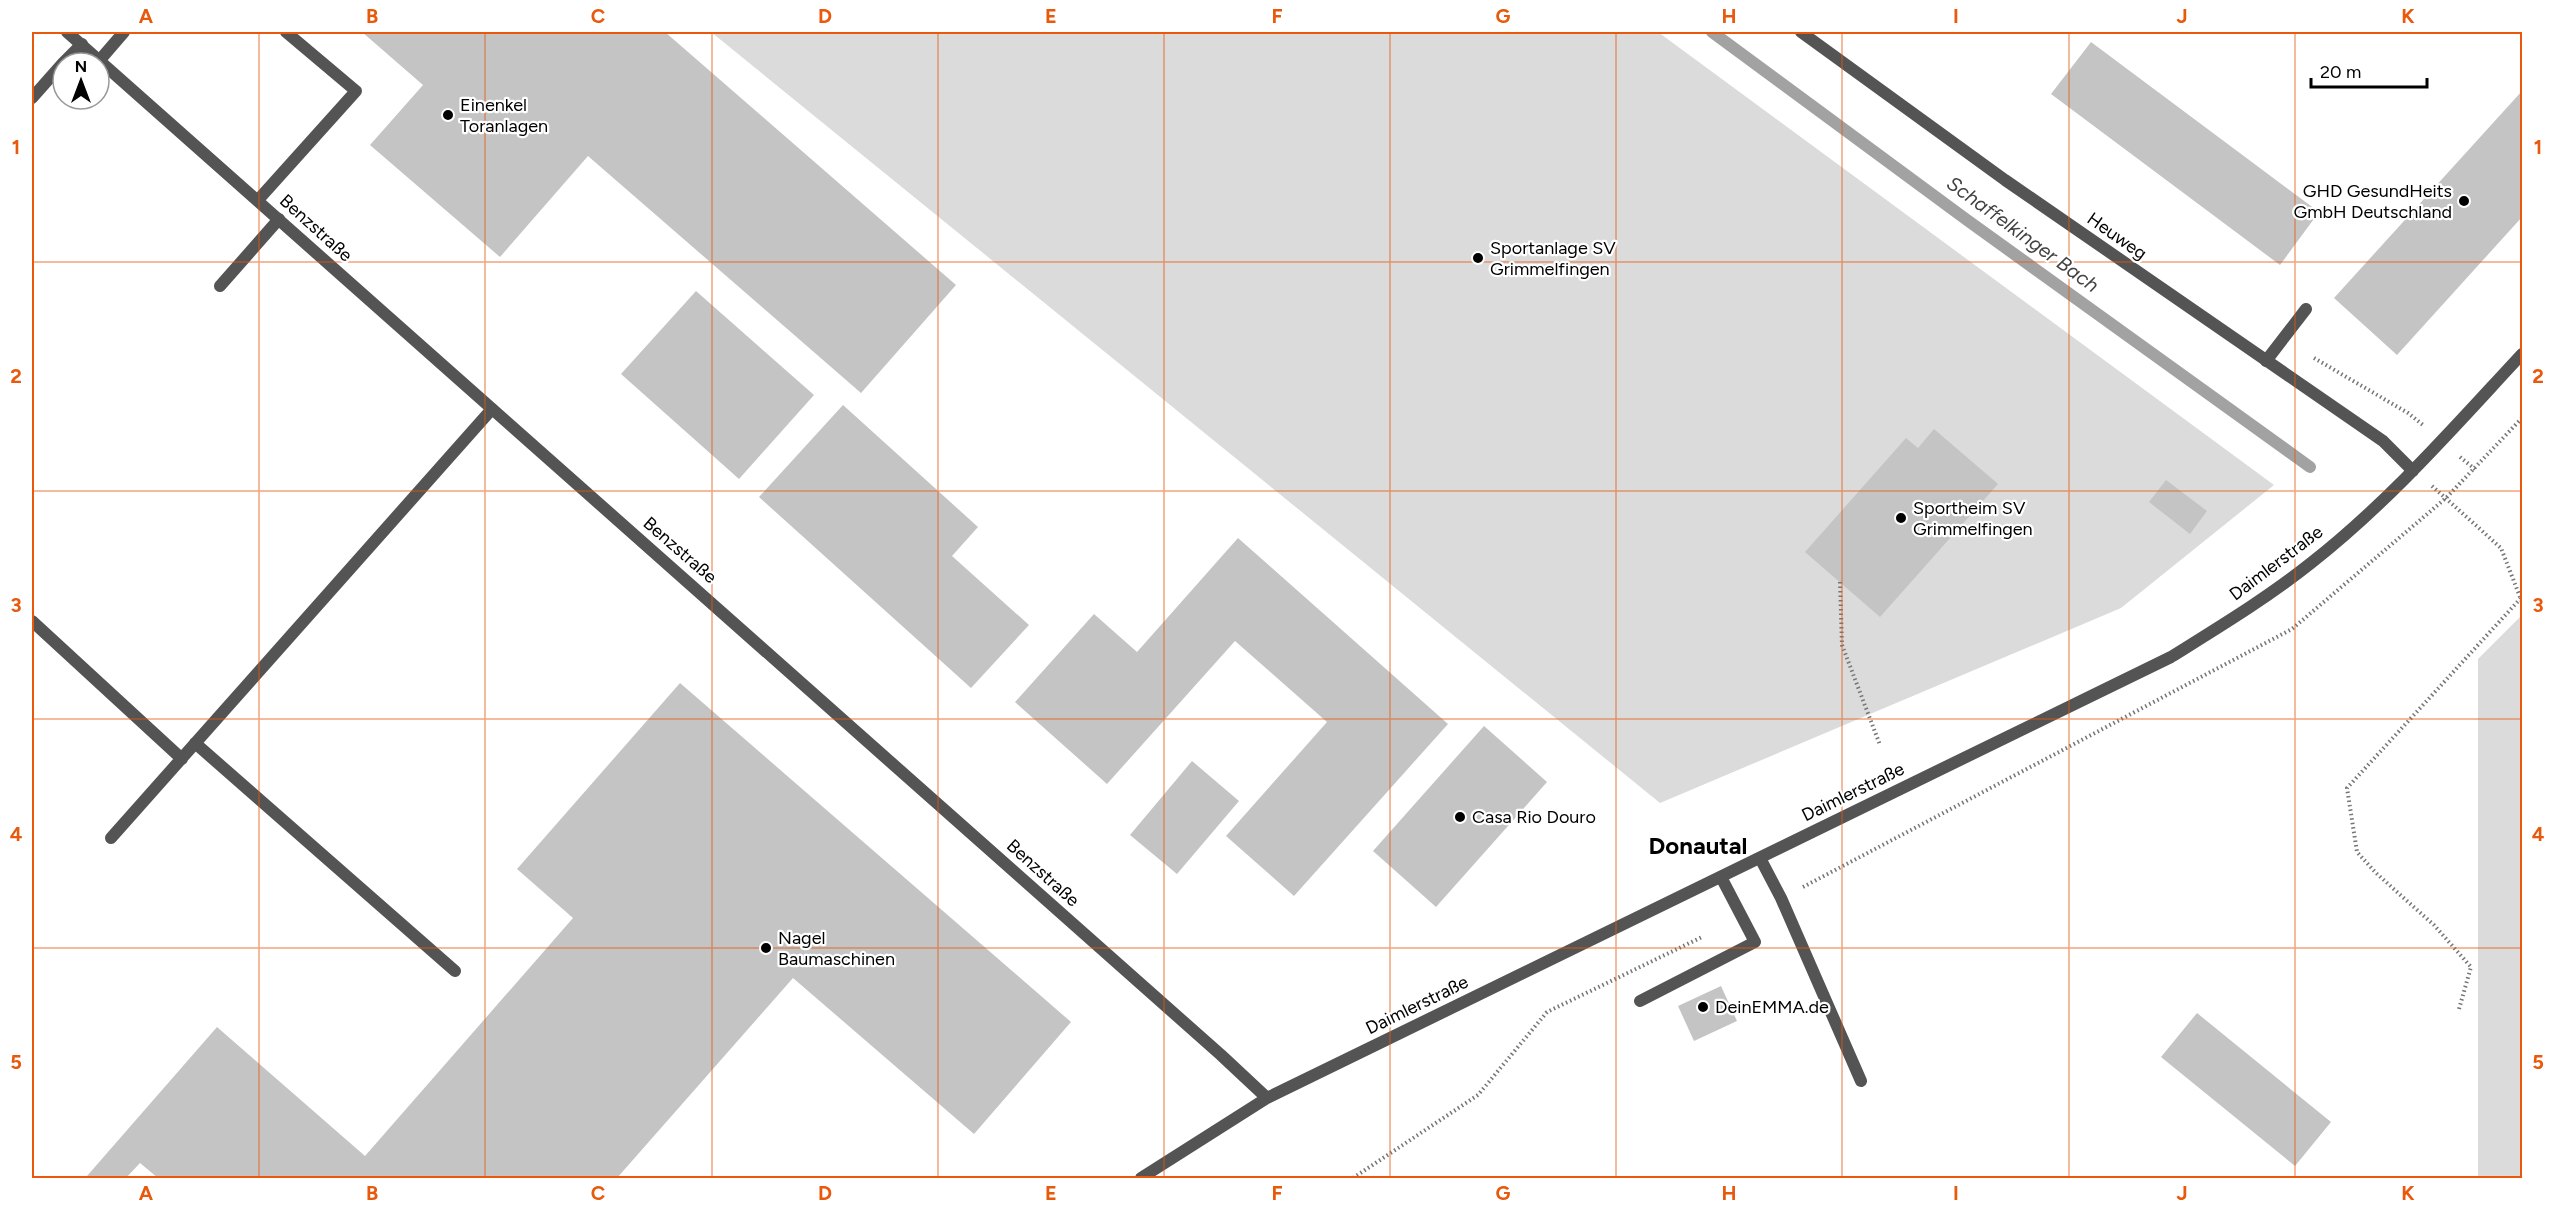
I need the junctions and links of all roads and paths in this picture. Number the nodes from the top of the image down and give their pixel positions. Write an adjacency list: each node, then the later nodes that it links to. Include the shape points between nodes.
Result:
1 (67, 32): 5 (street, Benzstraße)
2 (124, 32): 8 (street)
3 (286, 32): 12 (street, via 356,91)
4 (1801, 32): 18 (street, Heuweg)
5 (82, 44): 6 (street); 7 (street, Benzstraße)
6 (75, 51)
7 (89, 51)
8 (108, 51)
9 (111, 71): 12 (street, Benzstraße)
10 (51, 77): 11 (street)
11 (32, 98)
12 (258, 200): 13 (street, Benzstraße)
13 (279, 219): 14 (street); 19 (street, Benzstraße)
14 (220, 286)
15 (2306, 309): 16 (street)
16 (2282, 340): 18 (street); 20 (path)
17 (2523, 354): 22 (street, Daimlerstraße)
18 (2266, 361): 22 (street, Heuweg, via 2383,441)
19 (492, 409): 27 (street); 39 (street, Benzstraße)
20 (2408, 412)
21 (2523, 418): 23 (path)
22 (2412, 471): 31 (street, Daimlerstraße, via 2313,562 2249,609 2171,657)
23 (2446, 498): 25 (path, via 2501,549); 33 (path, via 2292,629)
24 (1840, 582): 28 (path, via 1842,645)
25 (2522, 600): 37 (path, via 2347,788 2357,852 2434,925 2471,967)
26 (32, 621): 29 (street)
27 (195, 743): 29 (street); 35 (street)
28 (1880, 745)
29 (182, 759): 30 (street)
30 (111, 838)
31 (1760, 858): 32 (street, Daimlerstraße); 33 (street)
32 (1721, 877): 34 (street); 39 (street, Daimlerstraße)
33 (1781, 898): 38 (street)
34 (1742, 917): 36 (street, via 1755,942); 41 (path, via 1547,1012 1478,1095)
35 (455, 971)
36 (1640, 1001)
37 (2459, 1009)
38 (1861, 1081)
39 (1267, 1098): 40 (street, Daimlerstraße)
40 (1141, 1179)
41 (1353, 1179)

